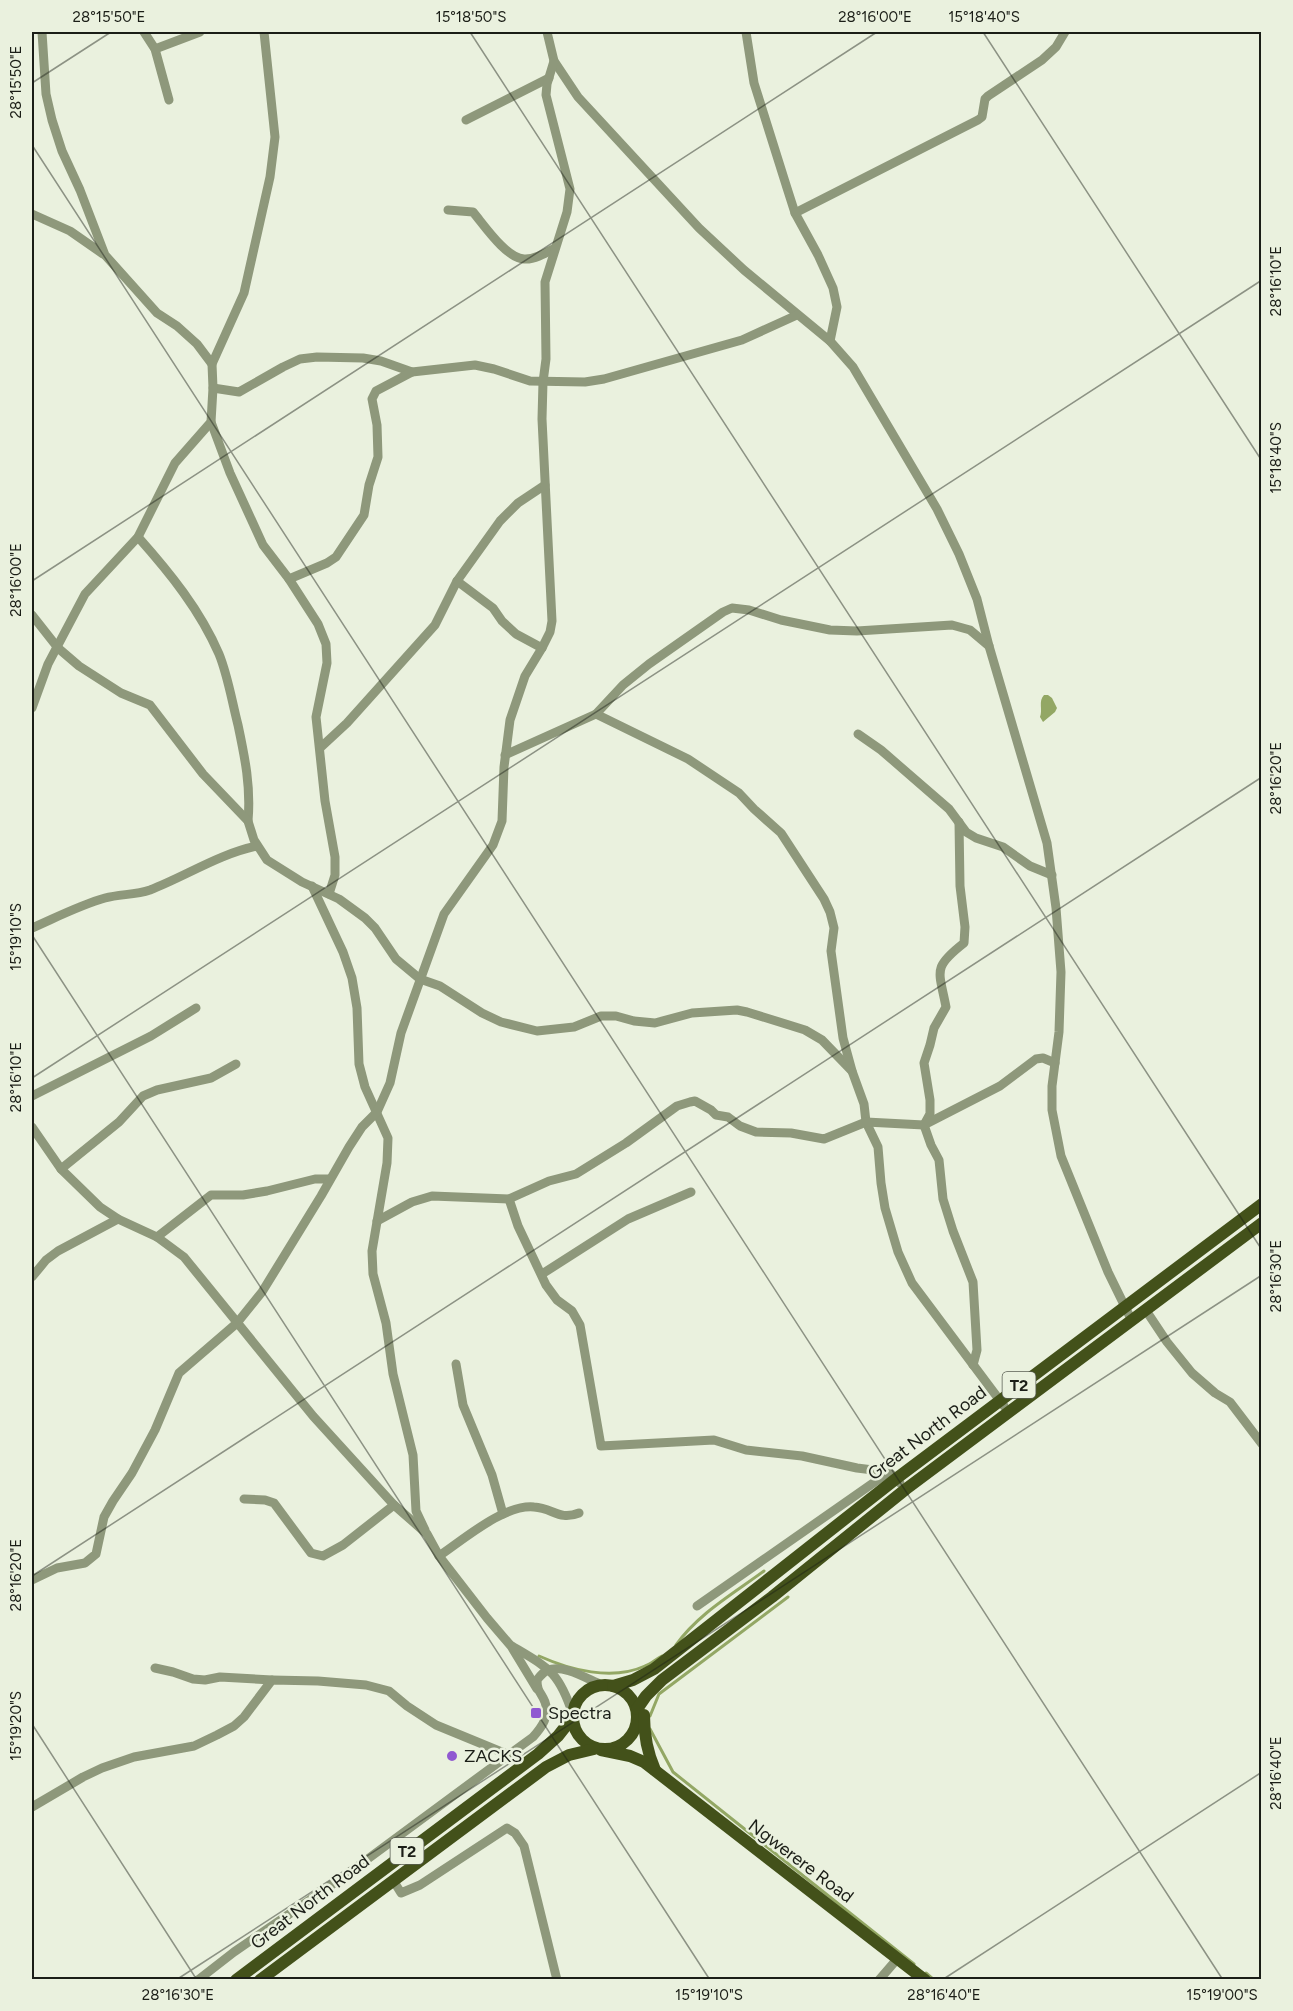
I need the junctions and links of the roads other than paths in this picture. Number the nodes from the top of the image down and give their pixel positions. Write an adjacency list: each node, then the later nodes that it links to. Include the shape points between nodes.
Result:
1 (42, 32): 17 (street, via 46,94 52,120)
2 (144, 32): 8 (street)
3 (200, 32): 8 (street)
4 (264, 32): 20 (street, via 275,136 270,177 244,293)
5 (547, 32): 9 (street)
6 (746, 32): 15 (street, via 754,83)
7 (1065, 32): 15 (street, via 1042,60 985,99 978,120)
8 (155, 49): 11 (street)
9 (554, 61): 10 (street); 18 (street, via 578,97 699,228)
10 (549, 78): 12 (street); 16 (street, via 546,95 570,189)
11 (169, 100)
12 (466, 120)
13 (448, 210): 16 (street, via 473,212 514,256 525,259)
14 (32, 213): 17 (street, via 70,231)
15 (795, 213): 19 (street, via 833,288 837,308)
16 (555, 248): 22 (street, via 545,282)
17 (105, 255): 20 (street, via 157,313 197,344)
18 (797, 315): 19 (street); 22 (street, via 742,340 604,379)
19 (830, 341): 30 (street, via 853,366 937,508 977,599)
20 (212, 364): 23 (street)
21 (412, 372): 22 (street, via 475,365); 23 (street, via 363,358 317,357 283,366 238,392); 27 (street, via 376,391 372,399 378,457 364,515 336,557)
22 (543, 382): 25 (street)
23 (213, 388): 24 (street)
24 (211, 422): 26 (street, via 175,463); 27 (street, via 263,545)
25 (544, 485): 28 (street, via 500,521); 32 (street, via 552,621)
26 (138, 537): 31 (street, via 86,594); 38 (street, via 185,594 219,656 245,755 250,795)
27 (289, 579): 36 (street, via 326,644 327,663 316,717)
28 (457, 581): 32 (street, via 493,608 516,634); 36 (street, via 435,625)
29 (32, 615): 31 (street)
30 (989, 646): 34 (street, via 970,630 952,625 830,630 732,608 649,664); 41 (street, via 1047,843)
31 (58, 648): 33 (street); 38 (street, via 121,693 150,705 203,774)
32 (542, 648): 37 (street, via 515,702)
33 (32, 708)
34 (596, 714): 37 (street); 49 (street, via 688,759 739,793 781,833 830,912 836,994)
35 (858, 734): 39 (street, via 949,809)
36 (320, 748): 43 (street, via 335,857)
37 (505, 755): 45 (street, via 502,821 494,845 444,914)
38 (248, 821): 40 (street)
39 (959, 822): 41 (street, via 976,838 1003,847 1030,866); 53 (street, via 964,943 945,958 940,968 946,1007 934,1028 924,1063 930,1114)
40 (257, 846): 42 (street, via 267,860); 44 (street, via 221,856 139,894 102,899)
41 (1052, 875): 47 (street, via 1061,972)
42 (312, 886): 43 (street); 51 (street, via 352,978 359,1064)
43 (329, 894): 45 (street, via 365,918 396,959)
44 (32, 928)
45 (420, 979): 49 (street, via 440,986 491,1018 537,1031 574,1027 601,1016 656,1023 692,1013 747,1012 805,1030 822,1040); 51 (street, via 401,1033 390,1083)
46 (196, 1008): 50 (street, via 152,1036)
47 (1055, 1063): 53 (street, via 1036,1059 1000,1086); 66 (street, via 1052,1110 1061,1156)
48 (236, 1064): 55 (street, via 211,1078 143,1096 119,1122)
49 (852, 1071): 52 (street)
50 (32, 1096)
51 (377, 1112): 56 (street, via 362,1127); 61 (street, via 388,1138)
52 (866, 1122): 53 (street); 58 (street, via 824,1139 756,1132 690,1102 677,1106 576,1174); 71 (street, via 878,1147 885,1208 903,1263 912,1283)
53 (924, 1125): 71 (street, via 939,1160 943,1199 973,1282 977,1350)
54 (32, 1127): 55 (street)
55 (61, 1169): 60 (street)
56 (330, 1179): 63 (street, via 243,1195 211,1196); 69 (street, via 262,1292)
57 (691, 1192): 64 (street, via 628,1219)
58 (509, 1199): 61 (street, via 432,1196); 64 (street)
59 (1262, 1204): 66 (main road, Great North Road / T2)
60 (118, 1219): 63 (street); 65 (street, via 58,1251)
61 (376, 1221): 81 (street, via 373,1274 412,1455 416,1511)
62 (1262, 1223): 67 (main road, Great North Road / T2)
63 (157, 1237): 69 (street, via 184,1257)
64 (542, 1274): 75 (street, via 557,1300 572,1311 580,1325 602,1446 714,1440 746,1450 802,1456)
65 (32, 1277)
66 (1125, 1306): 68 (street); 72 (main road, Great North Road / T2)
67 (1145, 1309): 68 (main road, Great North Road / T2); 74 (street, via 1192,1373 1230,1402)
68 (1131, 1319): 73 (main road, Great North Road / T2)
69 (237, 1323): 78 (street, via 313,1416); 83 (street, via 179,1373 151,1439 104,1517 96,1554 85,1563 57,1568)
70 (456, 1364): 80 (street, via 463,1405 492,1475)
71 (973, 1365): 72 (street)
72 (1000, 1400): 73 (street); 75 (main road, Great North Road / T2)
73 (1009, 1412): 76 (main road, Great North Road / T2)
74 (1262, 1444)
75 (892, 1475): 76 (street); 84 (street); 89 (main road, Great North Road / T2, via 654,1669 633,1680)
76 (906, 1490): 91 (main road, Great North Road / T2)
77 (244, 1499): 78 (street, via 274,1503 311,1553 322,1556 343,1545)
78 (394, 1505): 81 (street)
79 (579, 1513): 80 (street, via 564,1517 533,1507)
80 (503, 1514): 82 (street)
81 (427, 1533): 82 (street)
82 (439, 1556): 85 (street)
83 (32, 1580)
84 (697, 1606)
85 (511, 1646): 87 (street); 90 (street)
86 (155, 1668): 88 (street, via 193,1679)
87 (549, 1669): 89 (street, via 564,1670); 90 (street, via 537,1680); 93 (street, via 565,1692)
88 (272, 1680): 96 (street, via 366,1685 389,1691 436,1725); 98 (street, via 234,1726 194,1746 134,1757 102,1768)
89 (608, 1686): 92 (main road, via 628,1694); 93 (main road, via 590,1689 579,1697)
90 (537, 1689): 96 (street, via 545,1702 546,1719 534,1737)
91 (648, 1694): 92 (main road, Great North Road / T2); 94 (main road)
92 (637, 1712): 94 (main road); 95 (main road, via 635,1729 629,1738 616,1747)
93 (573, 1716): 95 (main road, via 578,1736); 102 (main road, Great North Road / T2, via 558,1737 538,1754)
94 (644, 1734): 97 (main road)
95 (597, 1750): 97 (main road, Ngwerere Road, via 630,1756); 99 (main road, Great North Road / T2, via 557,1760)
96 (509, 1755): 101 (street)
97 (655, 1772): 100 (main road, Ngwerere Road)
98 (32, 1807)
99 (393, 1880): 103 (main road, Great North Road / T2); 104 (street, via 401,1893 420,1885 507,1828 524,1846)
100 (898, 1958): 105 (street); 106 (main road, Ngwerere Road)
101 (198, 1980)
102 (236, 1980)
103 (260, 1980)
104 (556, 1980)
105 (879, 1980)
106 (925, 1980)

